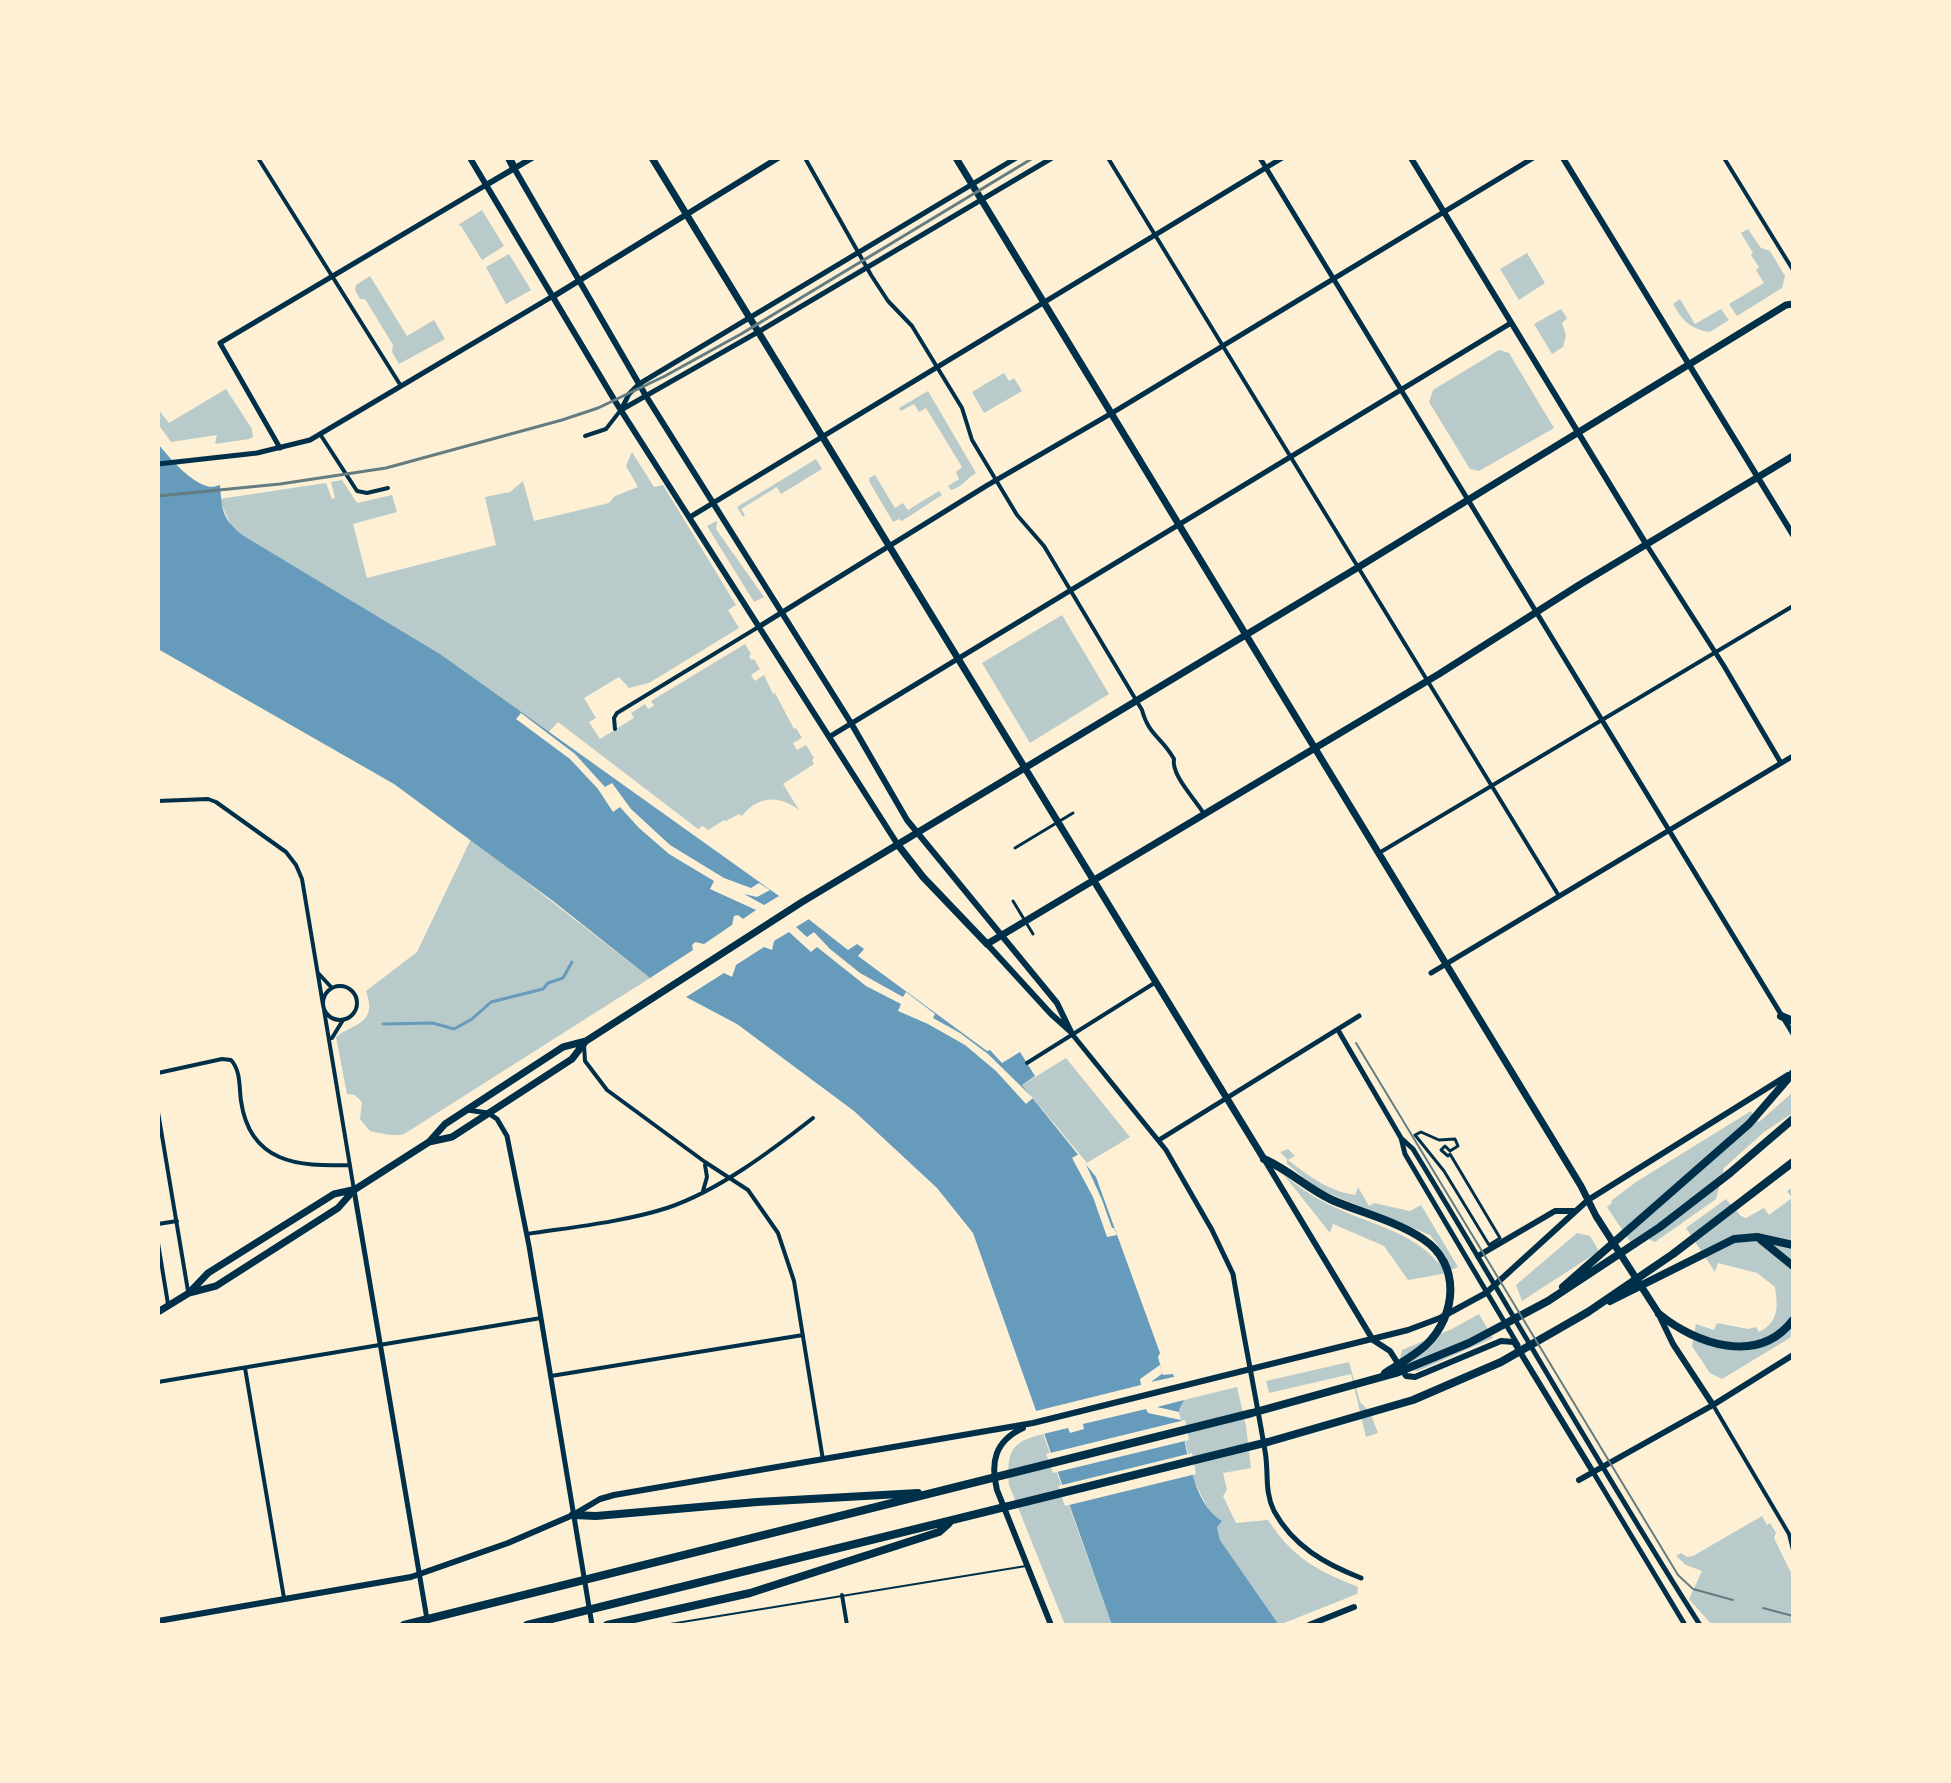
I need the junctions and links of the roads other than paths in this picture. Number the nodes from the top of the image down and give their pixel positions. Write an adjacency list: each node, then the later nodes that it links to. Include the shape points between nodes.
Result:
1 (258, 158): 29 (street)
2 (470, 158): 20 (main road)
3 (509, 158): 18 (highway)
4 (532, 158): 18 (main road)
5 (652, 158): 24 (main road)
6 (778, 158): 24 (main road)
7 (805, 158): 26 (street)
8 (956, 158): 21 (main road)
9 (1016, 158): 21 (street)
10 (1052, 158): 22 (street)
11 (1108, 158): 25 (street)
12 (1260, 158): 19 (street)
13 (1282, 158): 19 (street)
14 (1411, 158): 23 (main road)
15 (1533, 158): 23 (street)
16 (1563, 158): 40 (main road)
17 (1724, 158): 28 (street)
18 (514, 168): 20 (main road); 31 (main road)
19 (1266, 168): 25 (street); 30 (street)
20 (486, 185): 29 (street); 32 (main road)
21 (974, 185): 22 (main road); 26 (street)
22 (983, 200): 27 (street); 34 (main road)
23 (1444, 212): 30 (street); 37 (main road)
24 (686, 213): 31 (main road); 36 (main road)
25 (1154, 234): 34 (street); 39 (street)
26 (859, 254): 27 (street); 36 (street)
27 (867, 268): 38 (street); 41 (street)
28 (1793, 270)
29 (334, 275): 43 (street); 52 (street, via 220,343)
30 (1333, 279): 39 (street); 44 (street)
31 (578, 281): 32 (main road); 42 (main road)
32 (554, 296): 43 (street); 46 (main road)
33 (1793, 296): 35 (main road)
34 (1043, 301): 41 (street); 47 (main road)
35 (1790, 305): 40 (main road)
36 (750, 319): 38 (main road); 42 (street)
37 (1511, 323): 44 (street); 48 (main road)
38 (758, 332): 45 (street); 51 (main road)
39 (1222, 346): 47 (street); 54 (street)
40 (1689, 365): 48 (main road); 56 (main road)
41 (936, 366): 51 (street); 57 (street)
42 (639, 384): 45 (main road); 46 (street)
43 (402, 387): 49 (street)
44 (1400, 390): 54 (street); 59 (street)
45 (646, 396): 46 (street); 60 (main road)
46 (621, 410): 50 (street, via 606,429); 61 (main road)
47 (1112, 413): 57 (street); 62 (main road)
48 (1577, 432): 59 (main road); 64 (main road)
49 (320, 434): 52 (street); 58 (street, via 357,491)
50 (585, 436)
51 (822, 437): 60 (street); 65 (main road)
52 (280, 448): 55 (street)
53 (1793, 456): 56 (main road)
54 (1289, 457): 62 (street); 66 (street)
55 (158, 464)
56 (1757, 477): 63 (main road); 64 (main road)
57 (996, 480): 65 (street); 67 (street)
58 (388, 488)
59 (1467, 499): 66 (main road); 70 (street)
60 (712, 504): 61 (street); 69 (main road)
61 (690, 517): 71 (main road)
62 (1178, 525): 67 (street); 72 (main road)
63 (1793, 535)
64 (1646, 544): 70 (main road); 73 (street)
65 (890, 547): 69 (street); 74 (main road)
66 (1357, 568): 72 (main road); 75 (street)
67 (1071, 590): 74 (street); 76 (street)
68 (1793, 606): 73 (street)
69 (782, 612): 71 (street); 78 (main road)
70 (1536, 613): 75 (main road); 77 (street)
71 (760, 626): 79 (street, via 617,713); 80 (main road)
72 (1245, 635): 76 (main road); 81 (main road)
73 (1715, 653): 77 (street); 83 (street)
74 (958, 658): 78 (street); 84 (main road)
75 (1426, 681): 81 (main road); 85 (street)
76 (1135, 700): 84 (main road); 88 (street, via 1147,729 1165,744 1182,785)
77 (1603, 721): 85 (street); 89 (street)
78 (851, 723): 80 (street); 90 (main road)
79 (615, 729)
80 (828, 737): 91 (main road)
81 (1315, 749): 88 (main road); 93 (main road)
82 (1793, 756): 83 (street)
83 (1781, 763): 89 (street)
84 (1025, 768): 90 (main road); 94 (main road)
85 (1491, 787): 93 (street); 95 (street)
86 (158, 801): 101 (street, via 212,800 290,856 301,874)
87 (1073, 813): 92 (street)
88 (1204, 814): 94 (main road)
89 (1669, 831): 95 (street); 107 (street)
90 (917, 833): 91 (main road); 98 (main road)
91 (898, 845): 99 (main road); 113 (main road)
92 (1015, 848)
93 (1377, 854): 100 (main road)
94 (1093, 880): 98 (main road); 103 (main road)
95 (1559, 896): 100 (street)
96 (1013, 901): 97 (street)
97 (1033, 934)
98 (1001, 935): 99 (main road); 111 (main road, via 1057,1003)
99 (987, 944): 111 (main road)
100 (1445, 964): 102 (street); 135 (main road)
101 (317, 971): 104 (street); 105 (street)
102 (1431, 973)
103 (1156, 982): 111 (street); 118 (main road)
104 (332, 988): 105 (street); 108 (street, via 343,986 356,998 355,1009)
105 (324, 1007): 108 (street, via 331,1018); 114 (street)
106 (1359, 1016): 110 (street)
107 (1781, 1016): 109 (highway); 112 (street)
108 (343, 1020): 114 (street)
109 (1793, 1021)
110 (1338, 1030): 118 (street); 124 (street)
111 (1072, 1034): 115 (street); 125 (street)
112 (1793, 1034)
113 (586, 1041): 119 (main road, via 563,1047); 121 (main road, via 572,1059); 129 (street, via 585,1061 607,1090)
114 (331, 1044): 131 (street)
115 (1027, 1063)
116 (1793, 1072): 135 (main road); 148 (highway, via 1749,1124)
117 (158, 1073): 131 (street, via 231,1060 245,1120 270,1153 305,1166)
118 (1228, 1098): 125 (street); 128 (main road)
119 (466, 1110): 121 (street); 126 (main road)
120 (158, 1112): 137 (street)
121 (488, 1113): 126 (main road, via 452,1137); 139 (street, via 507,1136)
122 (813, 1118): 132 (street)
123 (1793, 1119): 148 (highway, via 1660,1227)
124 (1401, 1138): 143 (street, via 1413,1149); 147 (street, via 1405,1154)
125 (1159, 1140): 161 (street, via 1233,1274)
126 (429, 1142): 133 (main road)
127 (1450, 1154): 127 (street, via 1500,1238 1489,1245 1415,1135 1455,1139 1458,1146 1441,1150)
128 (1264, 1159): 156 (main road); 163 (highway, via 1328,1198 1420,1236 1448,1268 1451,1285 1444,1320 1427,1344)
129 (705, 1162): 132 (street); 134 (street)
130 (1793, 1162): 151 (highway)
131 (350, 1165): 133 (street)
132 (728, 1177): 134 (street); 155 (street, via 752,1194 778,1233 792,1272)
133 (354, 1190): 146 (main road, via 338,1208 228,1278); 146 (main road, via 334,1194 208,1273); 157 (street)
134 (702, 1192): 139 (street, via 650,1213)
135 (1588, 1200): 136 (main road); 152 (main road)
136 (1575, 1211): 143 (main road, via 1555,1211); 145 (main road)
137 (177, 1221): 138 (street); 146 (street)
138 (158, 1224)
139 (527, 1234): 153 (street)
140 (1761, 1239): 142 (highway); 144 (highway); 151 (highway, via 1734,1239)
141 (158, 1243): 149 (street)
142 (1793, 1245)
143 (1478, 1256): 145 (street)
144 (1793, 1266)
145 (1496, 1286): 147 (main road); 168 (street)
146 (189, 1293): 149 (main road)
147 (1486, 1293): 156 (main road, via 1440,1318); 158 (street)
148 (1548, 1301): 163 (highway, via 1457,1348)
149 (169, 1305): 150 (main road)
150 (158, 1312)
151 (1588, 1312): 173 (highway, via 1501,1362 1382,1411)
152 (1659, 1314): 154 (highway, via 1694,1338 1728,1346 1770,1339); 165 (main road)
153 (541, 1318): 157 (street); 162 (street)
154 (1793, 1320)
155 (803, 1335): 162 (street); 167 (street)
156 (1373, 1340): 158 (main road, via 1390,1351 1406,1376 1415,1377 1501,1341); 161 (main road)
157 (380, 1345): 160 (street); 177 (street)
158 (1518, 1345): 169 (main road)
159 (1793, 1355): 165 (main road)
160 (245, 1368): 164 (street); 180 (street)
161 (1250, 1371): 166 (main road); 178 (street, via 1274,1511 1307,1551)
162 (551, 1376): 172 (street)
163 (1372, 1381): 171 (highway)
164 (158, 1382)
165 (1713, 1405): 168 (main road); 174 (street)
166 (1033, 1423): 167 (main road); 176 (main road, via 1007,1437 993,1462 997,1490)
167 (823, 1460): 172 (main road, via 614,1495)
168 (1601, 1467): 169 (main road); 183 (street)
169 (1593, 1472): 170 (main road); 193 (street)
170 (1579, 1480)
171 (934, 1492): 172 (highway); 184 (highway)
172 (573, 1515): 177 (main road); 187 (street)
173 (951, 1521): 186 (highway); 188 (highway, via 939,1532 787,1582)
174 (1791, 1536): 175 (street)
175 (1793, 1550)
176 (1028, 1567): 179 (lane); 191 (main road)
177 (420, 1575): 180 (main road); 185 (street)
178 (1361, 1578)
179 (842, 1595): 189 (lane); 190 (street)
180 (285, 1600): 182 (main road)
181 (1354, 1607): 192 (main road)
182 (158, 1621)
183 (1697, 1624)
184 (404, 1625)
185 (428, 1625)
186 (527, 1625)
187 (592, 1625)
188 (607, 1625)
189 (664, 1625)
190 (847, 1625)
191 (1051, 1625)
192 (1309, 1625)
193 (1685, 1625)

